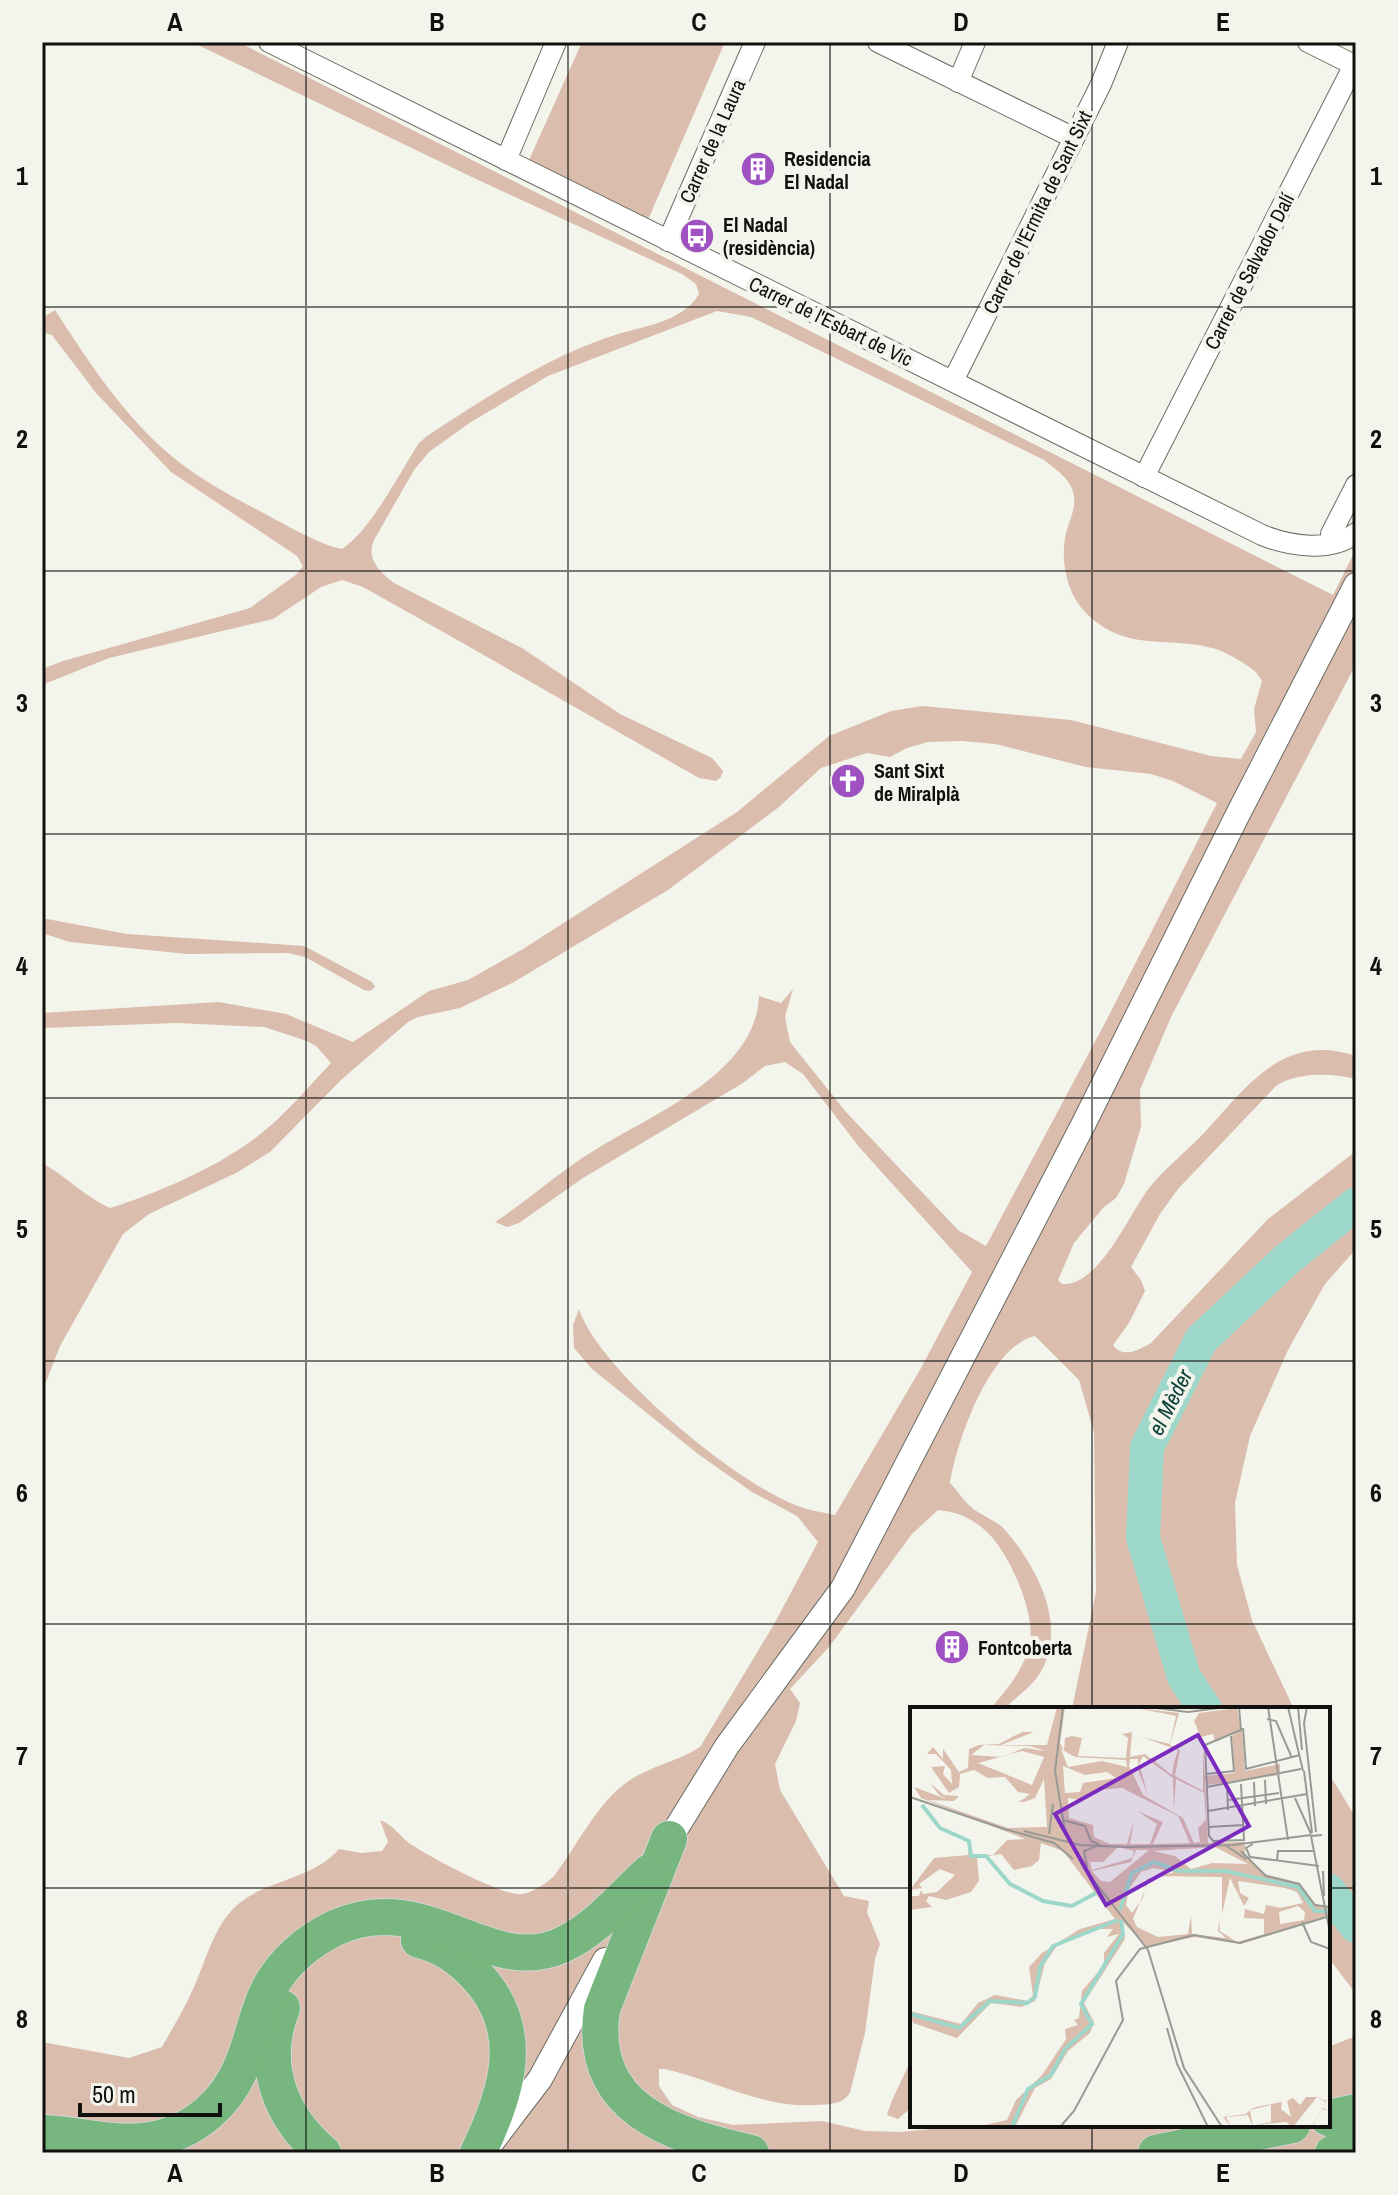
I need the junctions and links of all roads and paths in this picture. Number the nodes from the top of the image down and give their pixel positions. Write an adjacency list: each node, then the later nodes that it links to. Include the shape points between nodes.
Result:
1 (269, 42): 11 (street, Carrer de l'Esbart de Vic)
2 (556, 42): 11 (street)
3 (755, 42): 12 (street, Carrer de la Laura)
4 (878, 42): 9 (street)
5 (975, 42): 9 (street)
6 (1118, 42): 10 (street, Carrer de l'Ermita de Sant Sixt)
7 (1308, 42): 8 (street)
8 (1355, 65): 14 (street, Carrer de Salvador Dalí)
9 (958, 82): 10 (street)
10 (1074, 138): 13 (street, Carrer de l'Ermita de Sant Sixt)
11 (506, 160): 12 (street, Carrer de l'Esbart de Vic)
12 (668, 241): 13 (street, Carrer de l'Esbart de Vic)
13 (953, 381): 14 (street, Carrer de l'Esbart de Vic)
14 (1144, 477): 16 (street, Carrer de l'Esbart de Vic, via 1279,542 1322,546)
15 (1356, 485): 17 (street)
16 (1356, 533)
17 (1331, 534)
18 (1356, 585): 19 (street, via 843,1588 727,1746)
19 (669, 1839): 20 (street); 30 (highway, via 602,2009 599,2027 605,2062 621,2093 648,2117 681,2135)
20 (650, 1872): 24 (highway, via 588,1930 546,1950 502,1950 411,1918 376,1917 337,1927 306,1945 281,1971 263,2003 237,2078 218,2105 194,2124 165,2137 122,2143); 29 (street, via 540,2079)
21 (1356, 2112): 22 (highway)
22 (1330, 2118)
23 (1282, 2127): 31 (highway)
24 (42, 2133)
25 (42, 2140): 27 (highway)
26 (1356, 2148): 32 (highway)
27 (89, 2153)
28 (323, 2153): 29 (highway, via 291,2120 278,2091 272,2048 281,2012 294,1986 322,1957 371,1938 400,1936 429,1942 459,1959 484,1983 503,2017 508,2065)
29 (480, 2153)
30 (751, 2153)
31 (1156, 2153)
32 (1333, 2153)

